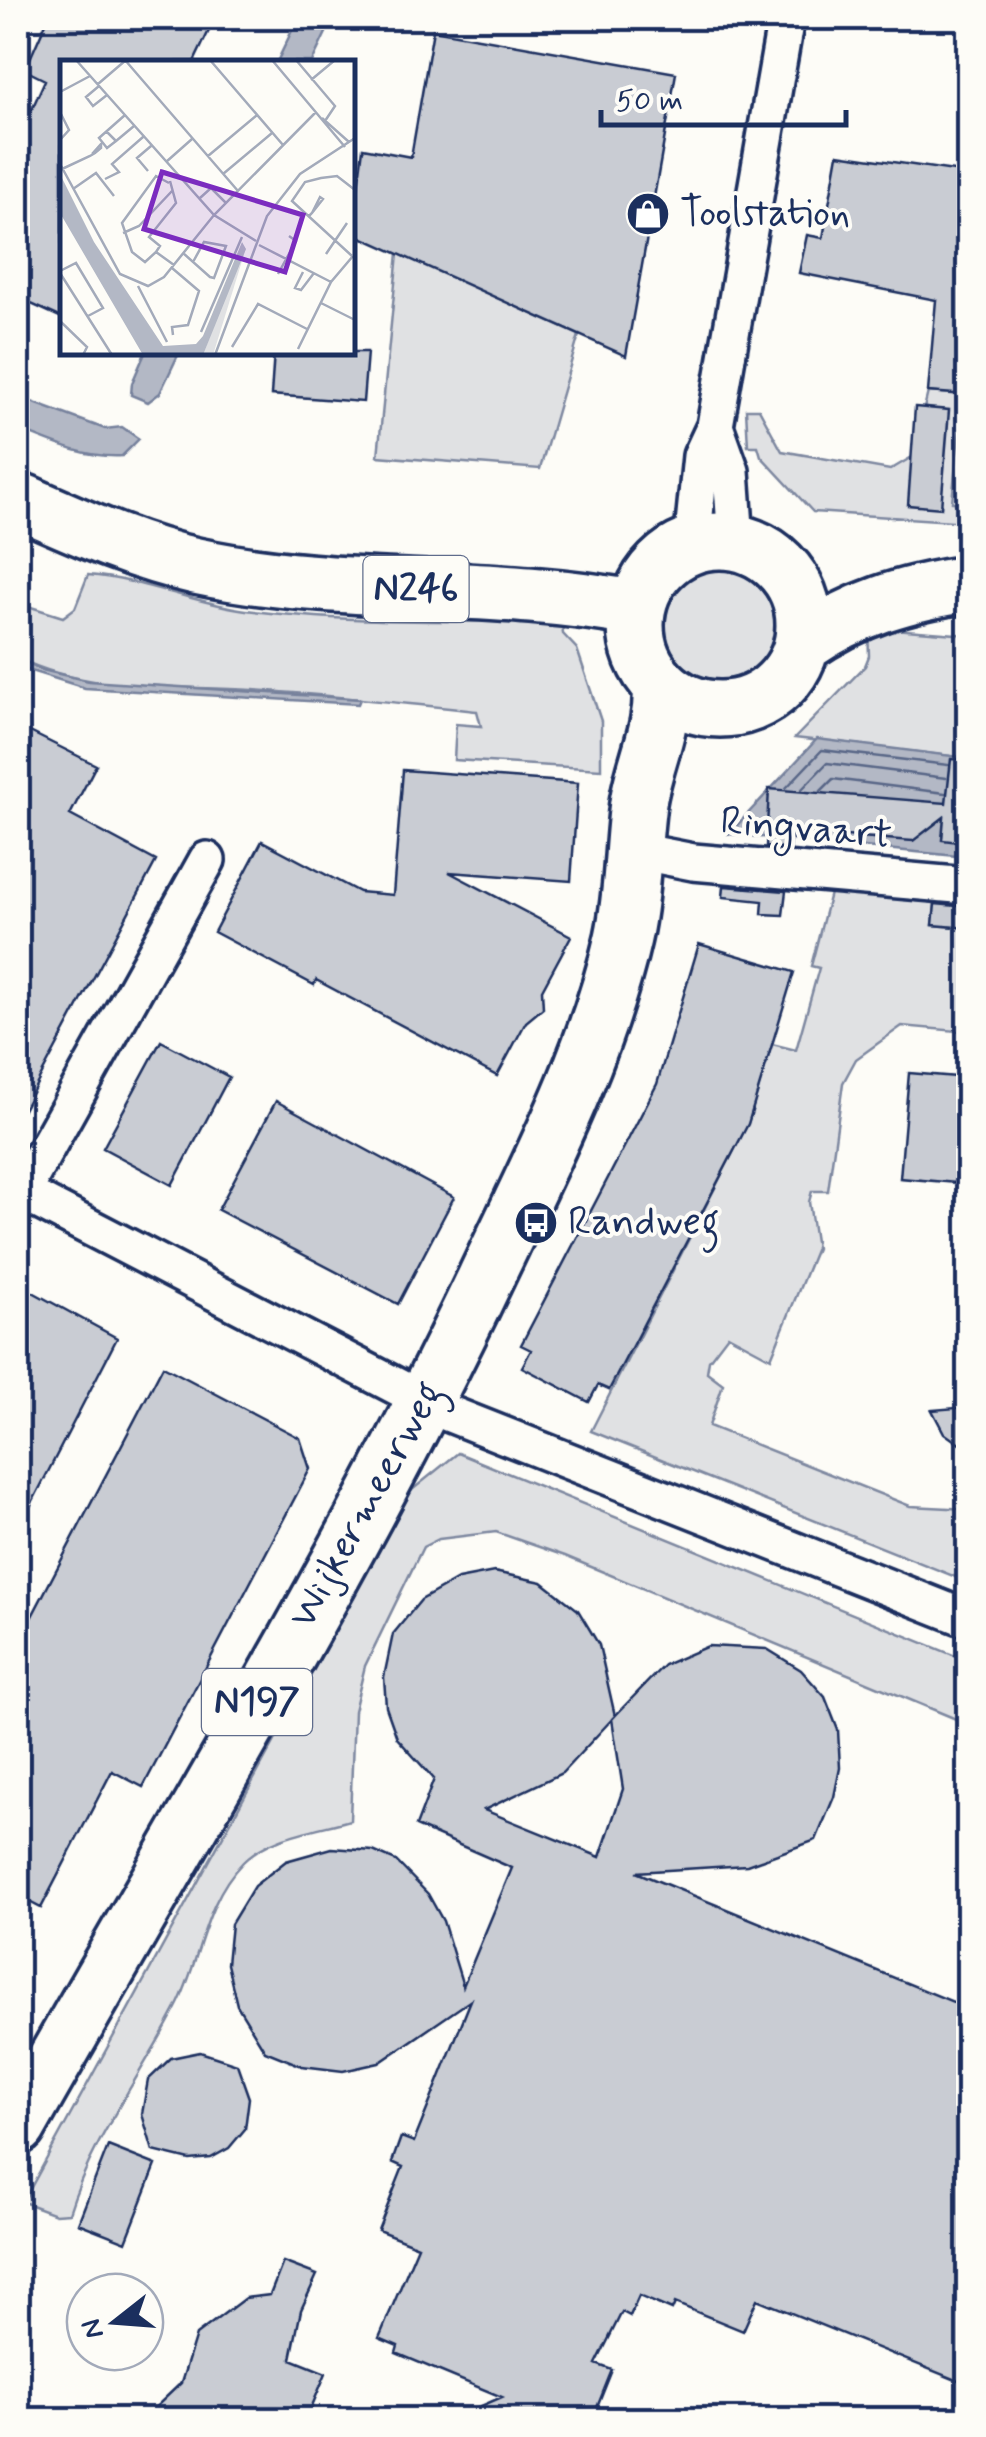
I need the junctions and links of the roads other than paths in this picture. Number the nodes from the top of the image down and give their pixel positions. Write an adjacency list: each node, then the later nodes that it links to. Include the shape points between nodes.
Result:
1 (786, 18): 3 (street, via 715,426 731,471)
2 (18, 500): 6 (main road, N246, via 195,566)
3 (714, 542): 4 (main road, via 768,554); 6 (main road, via 656,569)
4 (793, 580): 5 (main road, via 911,575); 7 (main road, via 802,600)
5 (968, 582): 7 (main road, via 875,604)
6 (637, 609): 8 (main road, via 636,637)
7 (803, 644): 9 (main road, via 782,683 744,706)
8 (661, 686): 9 (main road, via 700,707); 10 (main road, Wijkermeerweg / N197, via 662,709 638,802)
9 (722, 710): 10 (main road, Wijkermeerweg / N197, via 694,742)
10 (637, 851): 12 (street, Ringvaart); 14 (main road, Wijkermeerweg / N197, via 611,982 573,1084)
11 (207, 860): 13 (street)
12 (968, 886)
13 (20, 1191): 14 (street)
14 (426, 1403): 15 (street); 16 (main road, Wijkermeerweg / N197)
15 (968, 1618)
16 (18, 2126)

